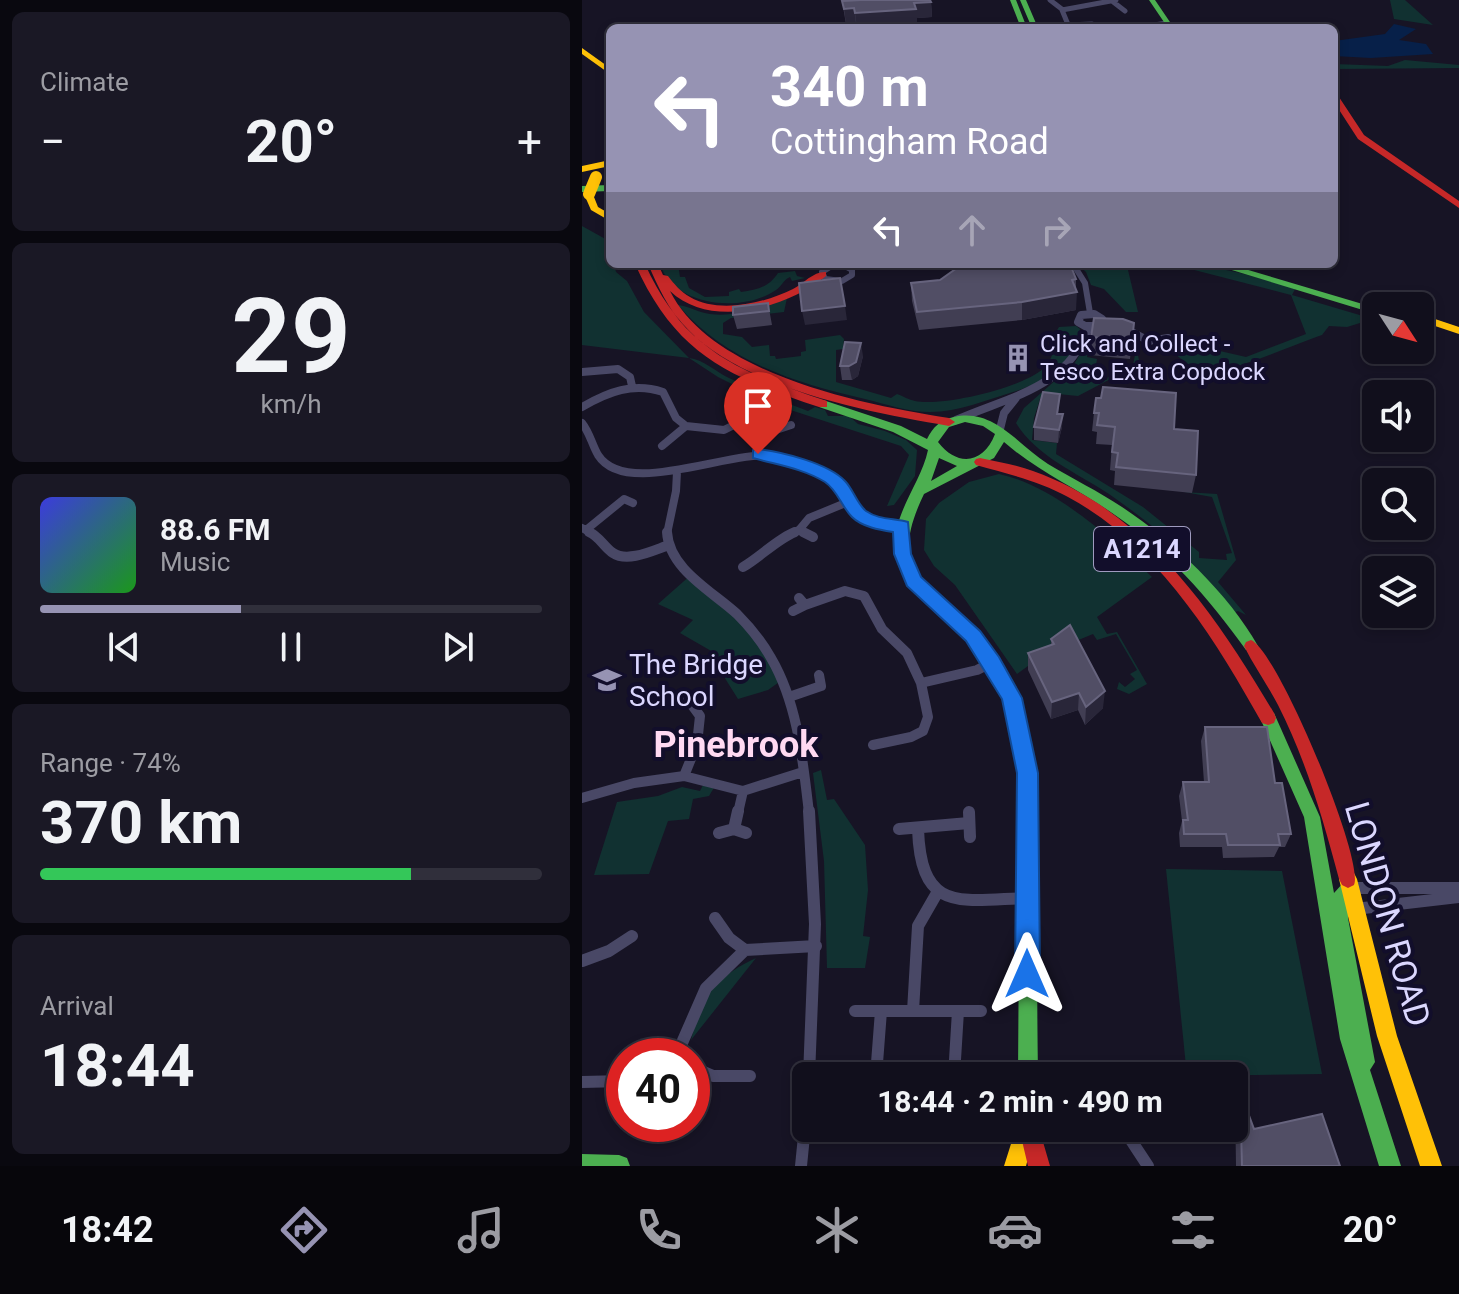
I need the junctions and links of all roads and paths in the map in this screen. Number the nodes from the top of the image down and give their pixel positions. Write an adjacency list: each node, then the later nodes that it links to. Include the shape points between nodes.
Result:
1 (1013, 0): 8 (main road)
2 (1023, 0): 9 (main road)
3 (1050, 0): 6 (street)
4 (1114, 0): 6 (street); 7 (street)
5 (1152, 0): 11 (main road)
6 (1063, 10): 10 (street)
7 (1125, 11)
8 (1022, 24)
9 (1033, 24)
10 (1067, 24)
11 (1168, 24)
12 (582, 42): 14 (main road)
13 (582, 50): 15 (main road)
14 (606, 60)
15 (606, 69)
16 (1338, 102): 18 (main road, via 1361,137)
17 (595, 182): 19 (main road, via 589,202)
18 (1459, 205)
19 (606, 215)
20 (641, 268): 51 (main road, via 664,315 717,358 785,391 906,430)
21 (656, 268): 44 (main road, via 679,314 746,362 858,405)
22 (657, 268): 28 (main road, via 681,296 724,309 762,305)
23 (827, 268): 28 (street)
24 (851, 268): 28 (street, via 846,279 828,280)
25 (1076, 268): 31 (street, via 1085,283)
26 (1231, 268): 30 (main road)
27 (1264, 268): 29 (main road)
28 (822, 274)
29 (1362, 298)
30 (1362, 307)
31 (1090, 313): 32 (street); 34 (street, via 1078,319)
32 (1102, 321): 34 (street); 37 (street, via 1149,341)
33 (1434, 322): 36 (main road)
34 (1089, 327): 41 (street, via 1067,366)
35 (1434, 331): 38 (main road)
36 (1459, 331)
37 (1168, 338)
38 (1459, 340)
39 (582, 372): 40 (street, via 618,369 630,377)
40 (632, 386): 42 (street); 48 (street, via 663,392)
41 (1019, 396): 44 (street); 49 (street, via 1004,413)
42 (582, 407)
43 (746, 416): 46 (street)
44 (953, 421): 49 (main road, via 983,421); 51 (main road, via 937,430)
45 (582, 423): 53 (street, via 595,452 612,467 642,474)
46 (736, 424): 47 (street, via 765,432); 48 (street, via 724,430)
47 (791, 425)
48 (686, 426): 50 (street)
49 (1000, 434): 52 (main road, via 999,448); 83 (main road, LONDON ROAD / A1214, via 1129,519 1239,628 1274,682 1311,764)
50 (662, 446)
51 (933, 448): 52 (main road, via 952,463); 54 (main road, via 933,469)
52 (977, 463): 54 (main road); 78 (main road, LONDON ROAD / A1214, via 1033,473 1071,493 1118,525 1192,598 1257,696 1312,817)
53 (677, 472): 55 (street, via 731,455 771,455 831,478); 61 (street, via 679,492 667,528)
54 (920, 493): 57 (main road)
55 (848, 502): 57 (street, via 869,520); 59 (street, via 814,515)
56 (633, 503): 58 (street, via 624,499)
57 (902, 527): 64 (main road, via 902,554 913,581 958,620)
58 (584, 529): 61 (street, via 621,556)
59 (799, 530): 60 (street); 62 (street, via 768,552 753,555)
60 (813, 537)
61 (669, 545): 67 (street, via 759,639)
62 (743, 567)
63 (793, 611): 66 (street, via 802,601 845,591 864,596 882,629 907,653)
64 (993, 662): 66 (street); 82 (main road, via 1012,698 1026,755)
65 (819, 675): 67 (street, via 821,686)
66 (921, 683): 69 (street, via 928,717 923,731)
67 (789, 697): 70 (street)
68 (677, 698): 71 (street, via 689,701 700,716 697,744)
69 (873, 745)
70 (803, 772): 72 (street); 86 (street, via 813,848)
71 (684, 776): 72 (street); 73 (street)
72 (743, 791): 76 (street, via 740,831)
73 (582, 798)
74 (899, 829): 75 (street)
75 (918, 829): 77 (street, via 969,818); 80 (street, via 921,875)
76 (719, 833)
77 (970, 837)
78 (1319, 863): 83 (main road, via 1329,885); 103 (main road, LONDON ROAD / A1214, via 1347,1027)
79 (1459, 888): 83 (street)
80 (937, 893): 82 (street, via 952,898); 91 (street, via 918,926)
81 (1459, 897): 83 (street)
82 (1028, 898): 98 (main road)
83 (1348, 898): 103 (main road, via 1342,948); 115 (main road, LONDON ROAD / A1214)
84 (715, 918): 87 (street)
85 (632, 936): 88 (street)
86 (816, 946): 87 (street); 95 (street)
87 (745, 950): 94 (street, via 706,988)
88 (582, 961)
89 (855, 1011): 90 (street)
90 (881, 1011): 91 (street); 96 (street)
91 (913, 1011): 92 (street)
92 (958, 1011): 93 (street); 97 (street)
93 (981, 1011)
94 (684, 1038)
95 (810, 1062)
96 (877, 1062)
97 (955, 1062)
98 (1028, 1062)
99 (710, 1076): 100 (street)
100 (750, 1076)
101 (606, 1081): 102 (street)
102 (582, 1082)
103 (1370, 1102): 114 (main road, LONDON ROAD / A1214)
104 (803, 1142): 110 (street)
105 (1023, 1142): 111 (main road)
106 (1031, 1142): 112 (main road)
107 (1132, 1142): 113 (street)
108 (582, 1165): 109 (main road)
109 (619, 1166)
110 (801, 1166)
111 (1015, 1166)
112 (1039, 1166)
113 (1148, 1166)
114 (1390, 1166)
115 (1431, 1166)

